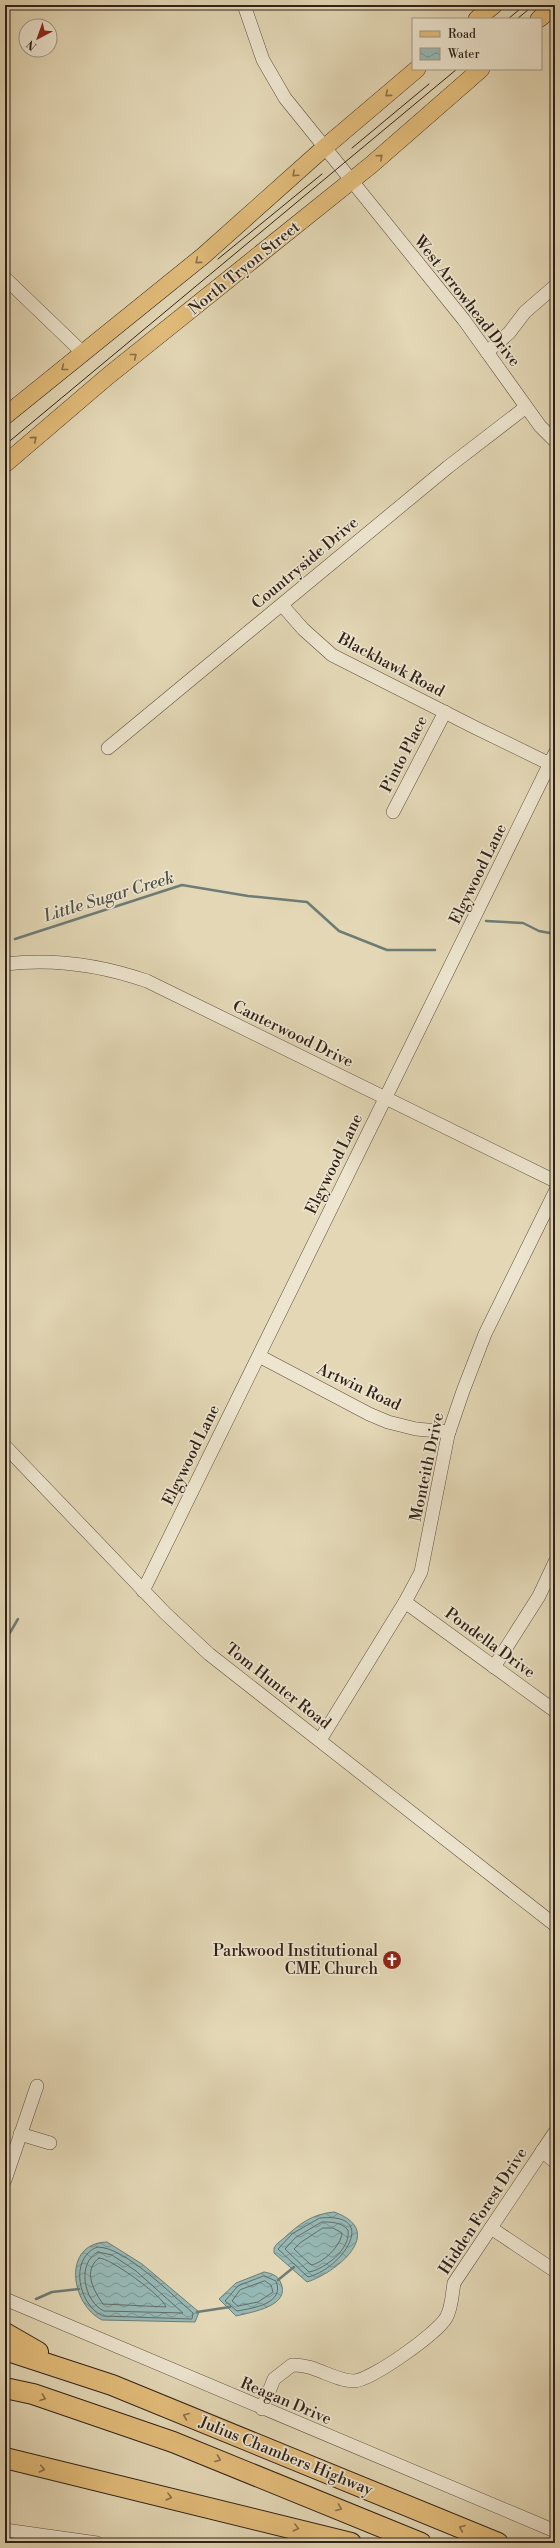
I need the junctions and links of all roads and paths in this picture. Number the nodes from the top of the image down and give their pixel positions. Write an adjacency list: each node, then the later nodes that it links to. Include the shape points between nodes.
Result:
1 (244, 5): 8 (street, West Arrowhead Drive, via 267,66 285,98)
2 (494, 5): 4 (main road)
3 (555, 6): 5 (main road)
4 (478, 18)
5 (540, 18)
6 (416, 70): 8 (main road, one-way to 8)
7 (480, 70): 9 (main road, North Tryon Street, one-way to 7)
8 (324, 148): 9 (street, West Arrowhead Drive); 12 (main road, one-way to 12, via 203,256)
9 (351, 182): 13 (street, West Arrowhead Drive); 17 (main road, North Tryon Street, one-way to 9, via 108,376)
10 (5, 278): 12 (street)
11 (555, 286): 13 (street, via 525,312 509,333)
12 (82, 352): 15 (main road, one-way to 15)
13 (487, 352): 14 (street, West Arrowhead Drive)
14 (526, 407): 16 (street, West Arrowhead Drive); 18 (street, Countryside Drive, via 448,467)
15 (5, 416)
16 (555, 441)
17 (5, 464)
18 (282, 605): 19 (street, Blackhawk Road, via 308,634 332,655); 20 (street, Countryside Drive)
19 (445, 712): 21 (street, Blackhawk Road, via 477,729); 22 (street, Pinto Place)
20 (108, 748)
21 (552, 758): 24 (street, Elgywood Lane)
22 (394, 812)
23 (5, 964): 24 (street, Canterwood Drive, via 64,962 97,966 128,974 160,986)
24 (386, 1098): 25 (street, Canterwood Drive); 27 (street, Elgywood Lane)
25 (555, 1181)
26 (555, 1192): 28 (street, Monteith Drive, via 477,1352)
27 (259, 1356): 28 (street, Artwin Road, via 388,1422); 31 (street, Elgywood Lane)
28 (450, 1432): 32 (street, Monteith Drive, via 425,1558 421,1572)
29 (5, 1446): 31 (street, Tom Hunter Road)
30 (555, 1562): 33 (street, via 539,1596)
31 (143, 1591): 35 (street, Tom Hunter Road, via 209,1654)
32 (405, 1602): 33 (street, Pondella Drive); 35 (street, Monteith Drive)
33 (494, 1667): 34 (street, Pondella Drive)
34 (555, 1711)
35 (320, 1740): 36 (street, Tom Hunter Road)
36 (555, 1925)
37 (37, 2086): 39 (street)
38 (555, 2132): 41 (street, Hidden Forest Drive)
39 (20, 2134): 40 (street); 43 (street)
40 (50, 2143)
41 (542, 2151): 42 (street); 44 (street, Hidden Forest Drive)
42 (555, 2162)
43 (5, 2180)
44 (491, 2228): 45 (street); 51 (street, Hidden Forest Drive, via 454,2283 450,2308 440,2326 379,2372 365,2379 352,2381 315,2368 292,2365 274,2379)
45 (555, 2271)
46 (5, 2299): 51 (street, Reagan Drive)
47 (5, 2334): 49 (highway)
48 (5, 2350): 49 (highway)
49 (73, 2371): 58 (highway, Julius Chambers Highway, one-way to 49)
50 (5, 2388): 57 (highway, one-way to 57, via 33,2394 173,2442)
51 (262, 2409): 54 (street, Reagan Drive)
52 (5, 2458): 56 (highway, one-way to 56)
53 (5, 2530): 55 (street)
54 (555, 2531)
55 (97, 2543)
56 (351, 2543)
57 (421, 2543)
58 (498, 2543)

